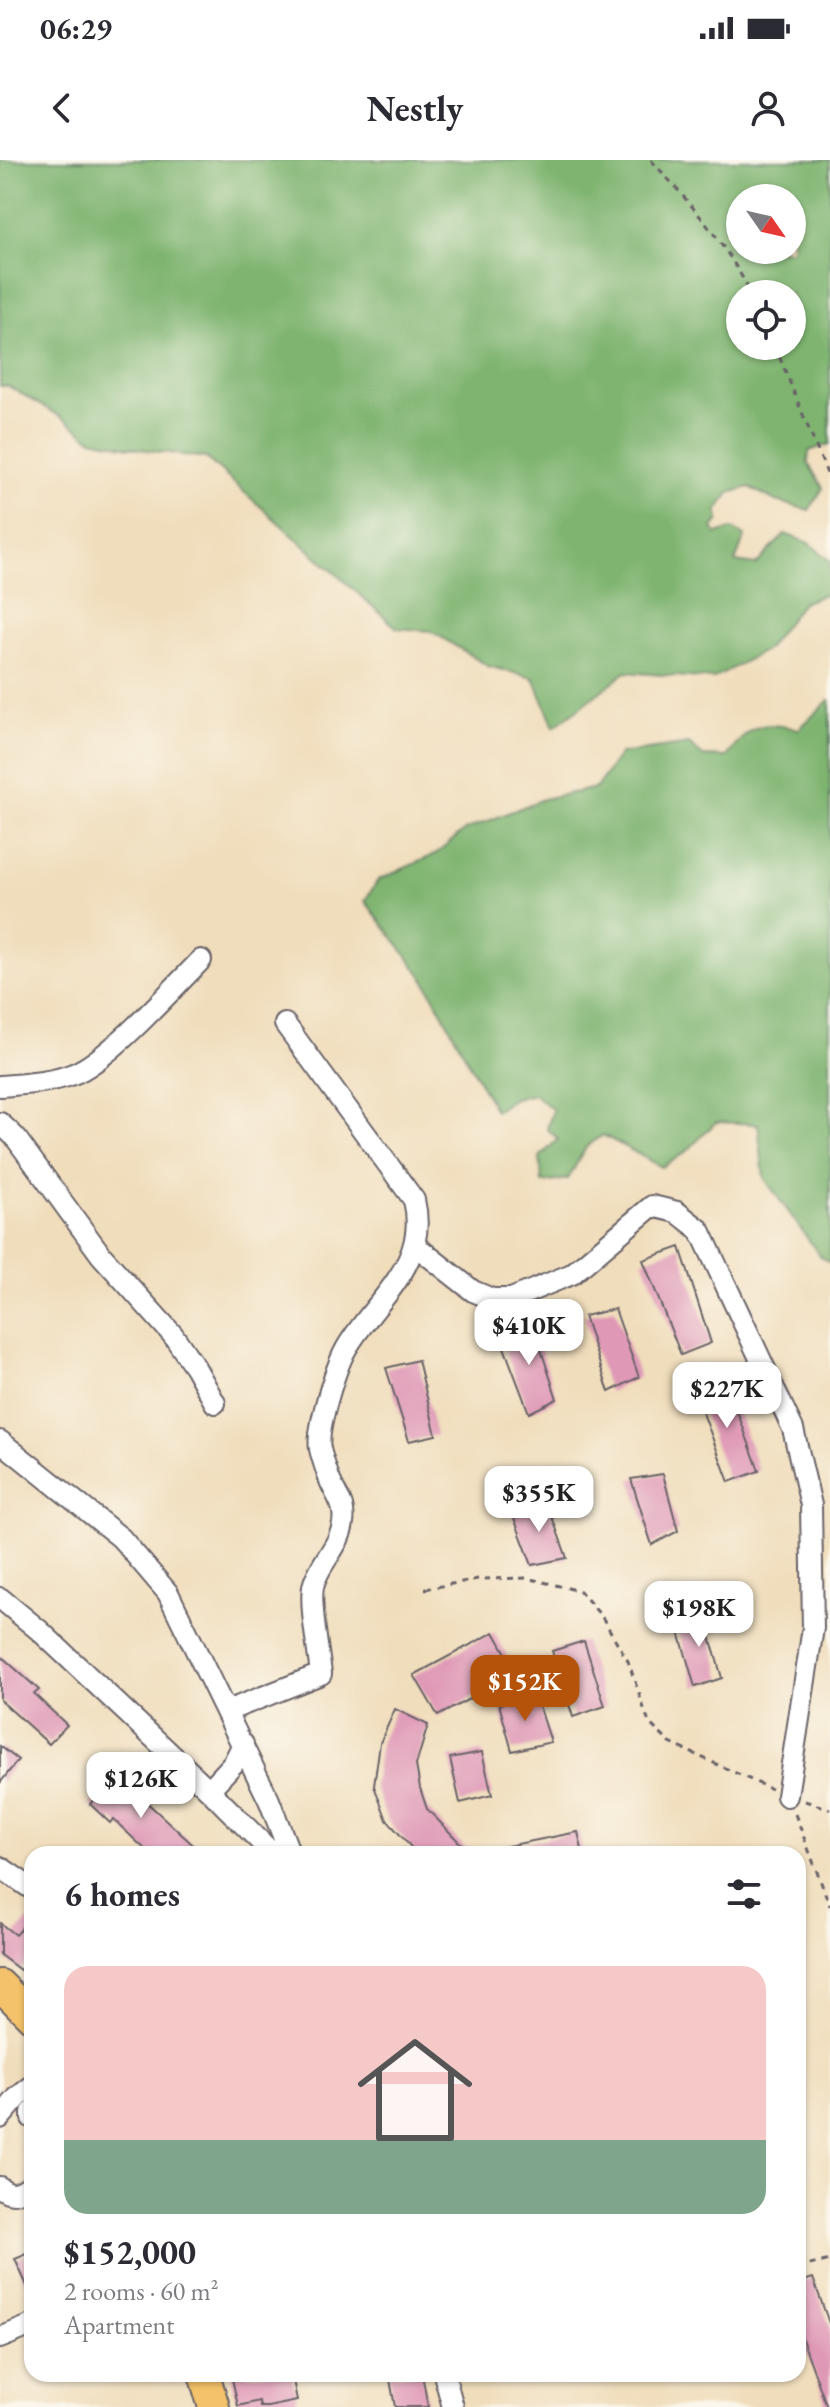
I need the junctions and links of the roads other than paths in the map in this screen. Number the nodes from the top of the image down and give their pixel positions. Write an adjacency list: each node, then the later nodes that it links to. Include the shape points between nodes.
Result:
1 (201, 960): 3 (street, via 108,1050 74,1074)
2 (285, 1024): 5 (street, via 414,1200 419,1219)
3 (0, 1086)
4 (0, 1123): 6 (street, via 101,1255 173,1335)
5 (416, 1246): 9 (street, via 385,1300 346,1349 325,1405 319,1446 343,1504 343,1524 312,1586 321,1674); 12 (street, via 473,1291 511,1299 572,1274 652,1206 677,1212 700,1230 793,1429 811,1505 813,1628)
6 (215, 1403)
7 (0, 1441): 9 (street, via 141,1560 168,1593)
8 (0, 1598): 11 (street)
9 (227, 1711): 10 (street)
10 (243, 1744): 11 (street); 14 (street)
11 (209, 1790): 13 (street)
12 (787, 1796)
13 (265, 1846)
14 (287, 1846)
15 (0, 1867): 16 (street)
16 (24, 1884)
17 (0, 1985): 18 (highway)
18 (24, 2009)
19 (24, 2092): 20 (street)
20 (0, 2118)
21 (0, 2187): 22 (street, via 10,2194)
22 (24, 2190)
23 (24, 2328): 24 (street)
24 (0, 2338)
25 (206, 2382): 27 (highway)
26 (446, 2382): 28 (street)
27 (214, 2407)
28 (453, 2407)

